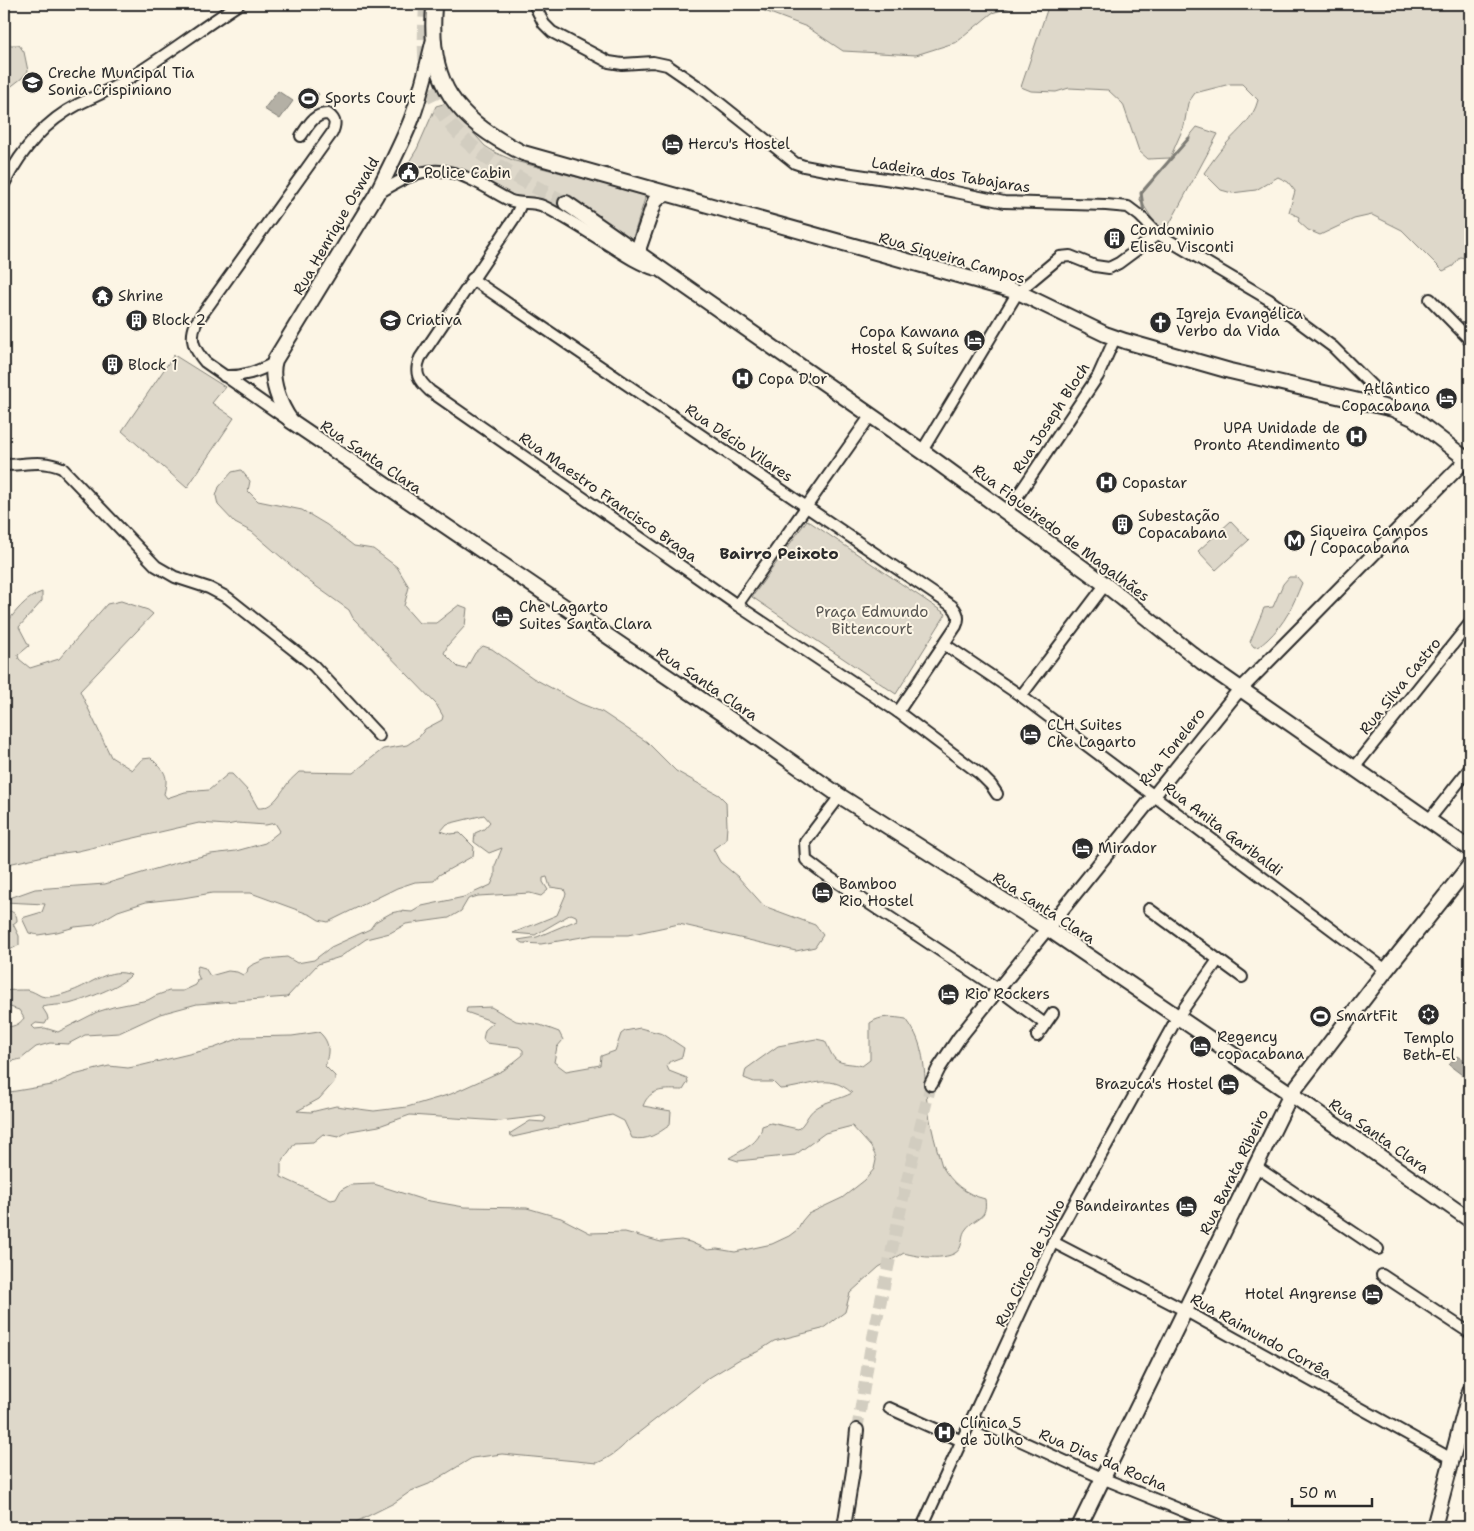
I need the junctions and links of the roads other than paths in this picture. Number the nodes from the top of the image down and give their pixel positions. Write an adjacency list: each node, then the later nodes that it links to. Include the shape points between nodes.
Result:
1 (239, 4): 6 (street, via 125,81 55,118 32,141)
2 (534, 4): 11 (street, Ladeira dos Tabajaras, via 552,32 609,62 667,65 795,163 1004,202 1125,206)
3 (434, 7): 4 (main road)
4 (433, 43): 7 (main road, Rua Siqueira Campos, via 439,76 454,101 474,123 502,143 523,153); 8 (main road, Rua Henrique Oswald, via 413,115)
5 (301, 136): 20 (street, Rua Santa Clara, via 322,113 335,121 332,133 194,329 193,343 197,353)
6 (4, 184)
7 (667, 194): 12 (main road, via 655,201 639,247); 15 (main road, Rua Siqueira Campos)
8 (376, 195): 10 (street, via 418,172 442,171 470,179); 19 (main road, Rua Henrique Oswald)
9 (566, 203): 12 (main road, Rua Figueiredo de Magalhães)
10 (521, 204): 13 (street, via 540,204 641,265); 14 (street, Rua Maestro Francisco Braga)
11 (1158, 234): 15 (street, via 1109,268 1060,256); 21 (street, Ladeira dos Tabajaras, via 1268,299 1333,347 1372,386 1376,394)
12 (634, 250): 13 (main road, Rua Figueiredo de Magalhães)
13 (664, 272): 22 (main road, Rua Figueiredo de Magalhães)
14 (472, 279): 27 (street, Rua Décio Vilares); 30 (street, Rua Maestro Francisco Braga, via 420,358 416,367 421,382)
15 (1018, 292): 17 (main road, Rua Siqueira Campos); 24 (street)
16 (1430, 299): 18 (street)
17 (1115, 338): 21 (main road, Rua Siqueira Campos, via 1230,371); 28 (street, Rua Joseph Bloch, via 1098,376)
18 (1470, 340)
19 (274, 363): 20 (street, via 248,374); 23 (main road, via 278,393)
20 (223, 376): 23 (street, Rua Santa Clara)
21 (1374, 404): 25 (main road, Rua Siqueira Campos, via 1410,416)
22 (871, 414): 24 (main road, Rua Figueiredo de Magalhães); 27 (street)
23 (291, 421): 40 (main road, Rua Santa Clara)
24 (922, 451): 28 (main road, Rua Figueiredo de Magalhães)
25 (1469, 459): 33 (street, Rua Tonelero)
26 (4, 465): 36 (street, via 41,462 62,468 156,566 228,598 314,666)
27 (806, 507): 30 (street); 32 (street, Rua Décio Vilares, via 952,606 958,621)
28 (1007, 512): 29 (main road, Rua Figueiredo de Magalhães)
29 (1105, 585): 33 (main road, Rua Figueiredo de Magalhães); 34 (street)
30 (736, 604): 35 (street, Rua Maestro Francisco Braga)
31 (1470, 624): 37 (street, Rua Silva Castro)
32 (944, 644): 34 (street, Rua Anita Garibaldi); 35 (street)
33 (1241, 690): 37 (main road, Rua Figueiredo de Magalhães); 41 (street, Rua Tonelero)
34 (1021, 696): 41 (street, Rua Anita Garibaldi)
35 (898, 712): 39 (street, Rua Maestro Francisco Braga, via 980,774)
36 (379, 736)
37 (1354, 768): 42 (main road, Rua Figueiredo de Magalhães)
38 (1470, 768): 42 (street)
39 (997, 794)
40 (840, 796): 46 (main road, Rua Santa Clara); 50 (street, via 805,842 806,860)
41 (1154, 796): 46 (street, Rua Tonelero); 48 (street, Rua Anita Garibaldi)
42 (1428, 821): 43 (main road, Rua Figueiredo de Magalhães)
43 (1470, 849)
44 (1470, 865): 48 (main road, Rua Barata Ribeiro)
45 (1149, 909): 47 (street)
46 (1047, 928): 50 (street, Rua Tonelero); 52 (main road, Rua Santa Clara)
47 (1218, 960): 49 (street); 52 (street, Rua Cinco de Julho)
48 (1386, 970): 56 (main road, Rua Barata Ribeiro)
49 (1242, 977)
50 (998, 989): 53 (street); 55 (street, Rua Tonelero, via 959,1038)
51 (1053, 1013): 53 (street)
52 (1178, 1018): 56 (main road, Rua Santa Clara); 59 (street, Rua Cinco de Julho)
53 (1045, 1024): 54 (street)
54 (1037, 1036)
55 (930, 1084)
56 (1291, 1094): 57 (main road, Rua Barata Ribeiro); 58 (main road, Rua Santa Clara)
57 (1255, 1166): 60 (street); 62 (main road, Rua Barata Ribeiro)
58 (1470, 1220)
59 (1053, 1242): 62 (street, Rua Raimundo Corrêa); 66 (street, Rua Cinco de Julho)
60 (1378, 1249)
61 (1382, 1274): 63 (street)
62 (1184, 1310): 69 (street, Rua Raimundo Corrêa); 70 (main road, Rua Barata Ribeiro)
63 (1470, 1333)
64 (1470, 1391): 69 (main road)
65 (889, 1408): 68 (street)
66 (973, 1419): 68 (street, Rua Cinco de Julho); 70 (street, Rua Dias da Rocha)
67 (857, 1430): 71 (street)
68 (962, 1441): 72 (street, Rua Cinco de Julho)
69 (1452, 1459): 75 (main road)
70 (1102, 1478): 73 (main road, Rua Barata Ribeiro); 74 (street, Rua Dias da Rocha)
71 (844, 1527)
72 (922, 1527)
73 (1079, 1527)
74 (1223, 1527)
75 (1434, 1527)

